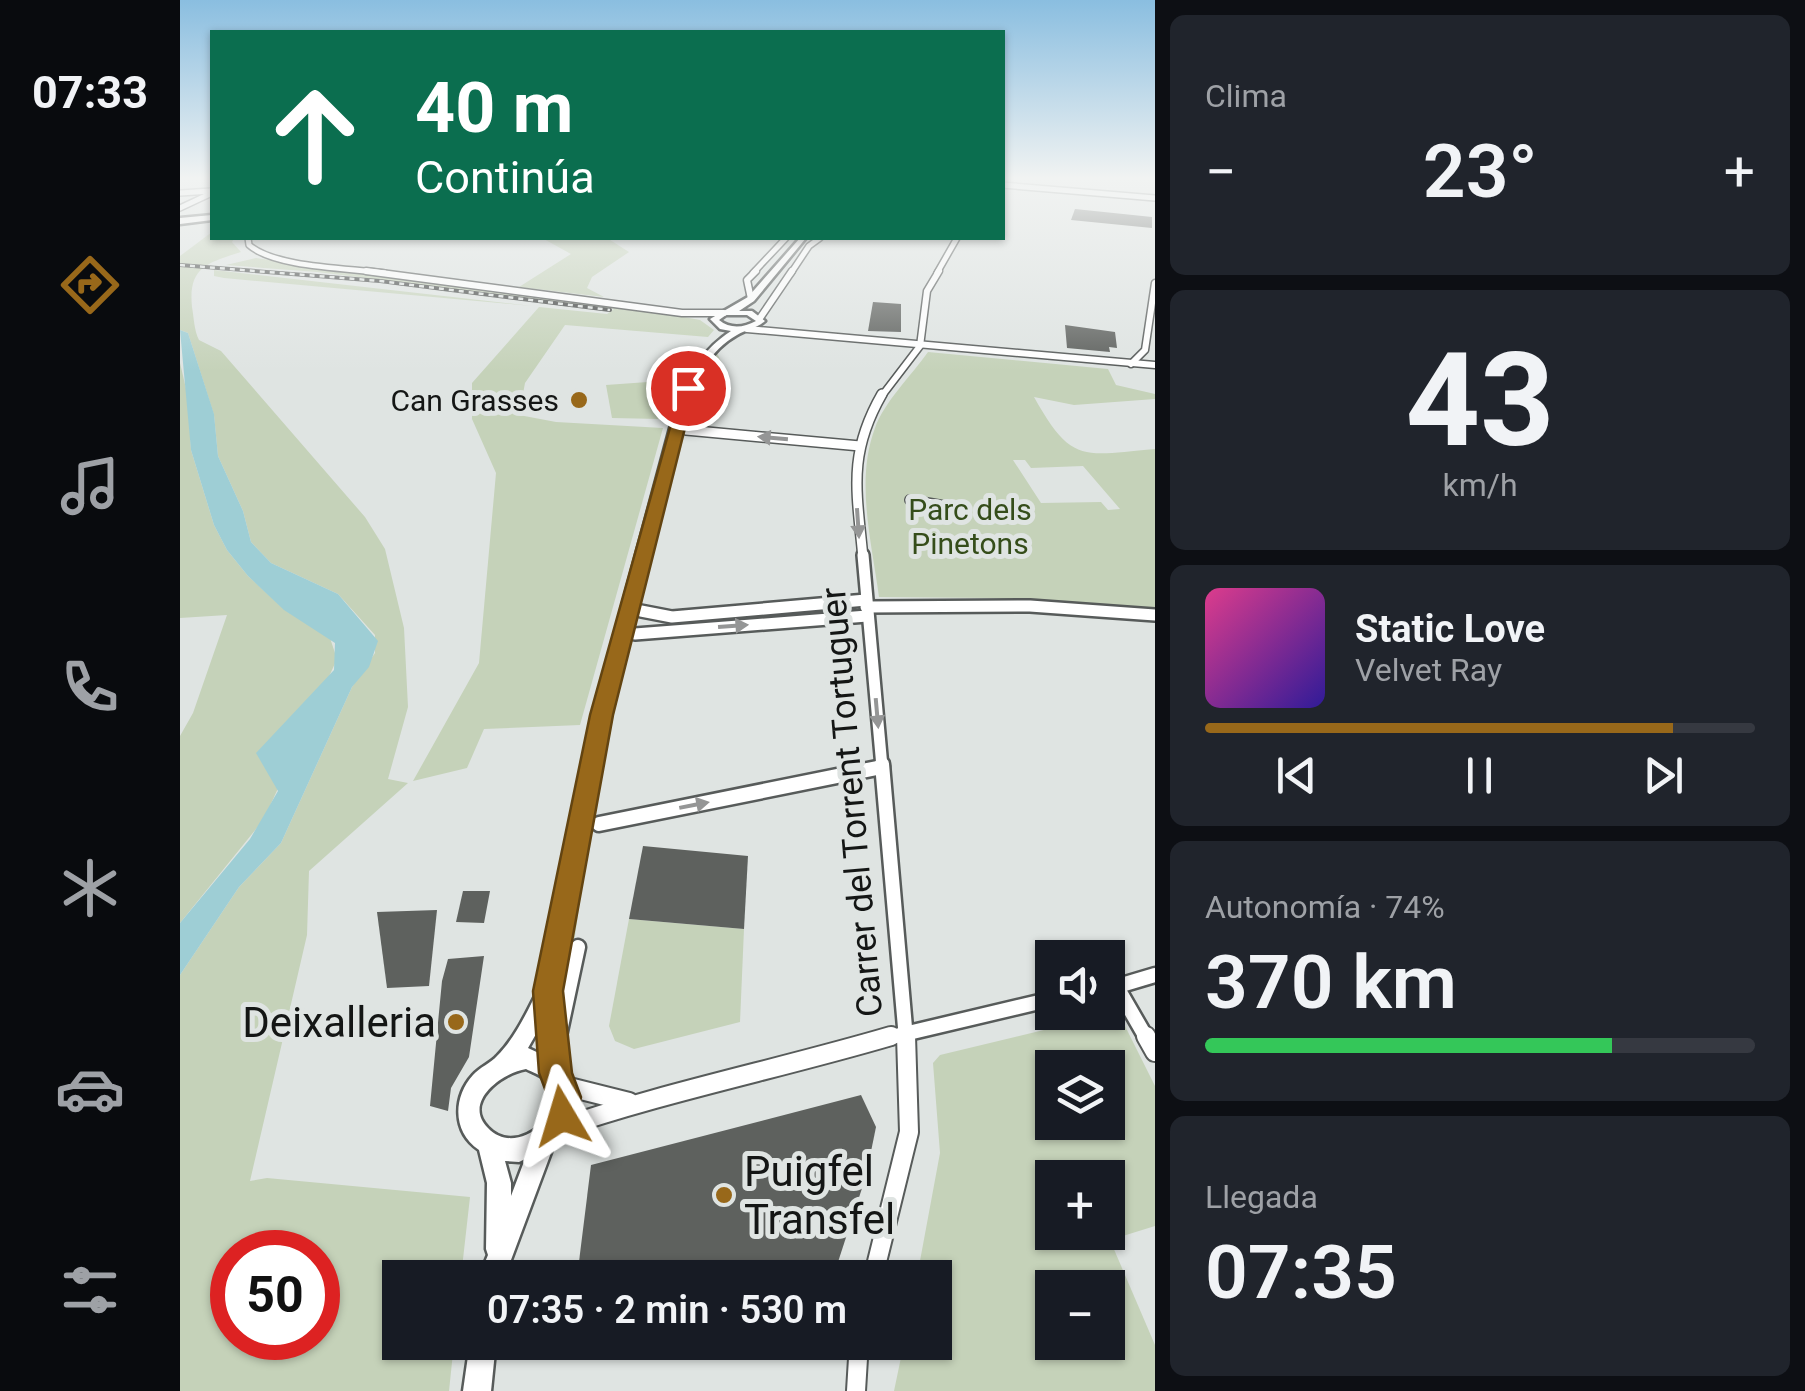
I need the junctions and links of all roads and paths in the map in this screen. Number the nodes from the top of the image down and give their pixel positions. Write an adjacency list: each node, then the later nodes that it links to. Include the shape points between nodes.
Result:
1 (249, 242): 9 (street, via 258,253 280,259)
2 (782, 242): 7 (street, via 748,280)
3 (799, 242): 7 (main road)
4 (815, 242): 10 (street)
5 (955, 242): 14 (street, via 927,290)
6 (1155, 283): 18 (street)
7 (751, 300): 8 (main road); 10 (main road)
8 (728, 312): 9 (street); 10 (main road); 11 (main road, via 715,317)
9 (682, 313): 11 (street)
10 (759, 318): 12 (main road, via 758,325); 13 (street)
11 (717, 324): 12 (main road); 15 (main road)
12 (744, 329): 13 (street); 15 (main road)
13 (800, 333): 16 (street)
14 (920, 336): 16 (street); 17 (street)
15 (718, 343): 34 (main road, via 688,388 676,425 602,715)
16 (894, 343): 17 (street)
17 (920, 346): 20 (street); 22 (street, Carrer del Torrent Tortuguer, via 889,382)
18 (1145, 350): 19 (street); 20 (street)
19 (1155, 361): 20 (street)
20 (1131, 364)
21 (686, 430): 22 (street, one-way to 21)
22 (860, 446): 25 (street, Carrer del Torrent Tortuguer, one-way to 25, via 854,469)
23 (910, 500): 24 (street)
24 (950, 507)
25 (866, 608): 26 (street, via 672,616); 27 (street, via 1030,606); 28 (street, one-way to 25); 29 (street, Carrer del Torrent Tortuguer, one-way to 29)
26 (641, 611)
27 (1155, 615)
28 (636, 634)
29 (882, 767): 30 (street, one-way to 29); 37 (street, Carrer del Torrent Tortuguer)
30 (599, 824)
31 (578, 947): 40 (street)
32 (1155, 975): 33 (street)
33 (1125, 984)
34 (548, 991): 39 (main road); 40 (main road)
35 (1035, 1004): 37 (street)
36 (1125, 1007): 38 (street)
37 (906, 1032): 41 (street); 46 (street, Carrer del Torrent Tortuguer, via 909,1132)
38 (1155, 1052)
39 (506, 1061): 40 (main road, via 527,1058); 43 (main road, via 483,1076 470,1098 470,1119)
40 (558, 1073): 41 (street, via 581,1093); 42 (main road, via 564,1106)
41 (633, 1103): 42 (street)
42 (549, 1134): 43 (main road, via 515,1151); 45 (main road)
43 (490, 1145): 44 (main road, via 501,1210)
44 (496, 1260)
45 (500, 1260)
46 (877, 1260)
47 (481, 1360): 49 (main road)
48 (858, 1360): 50 (street)
49 (477, 1391)
50 (856, 1391)

